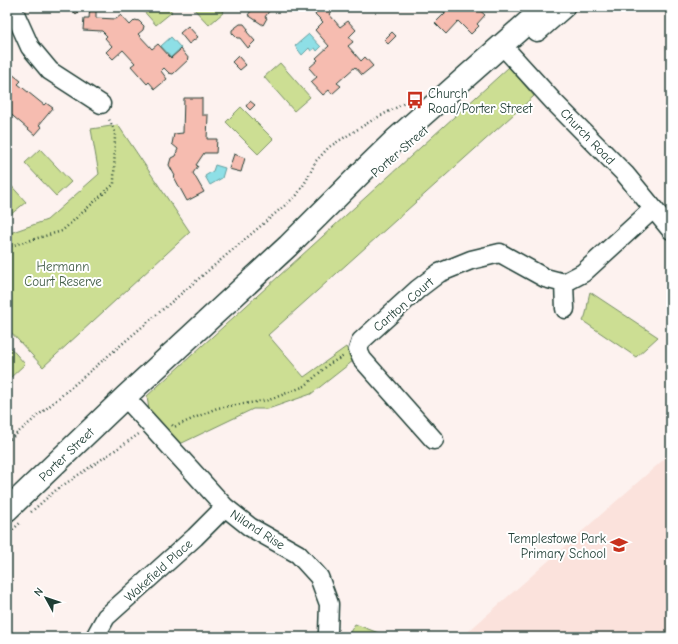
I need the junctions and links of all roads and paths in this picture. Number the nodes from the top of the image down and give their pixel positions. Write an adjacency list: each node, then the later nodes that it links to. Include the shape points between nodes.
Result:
1 (12, 7): 5 (street, via 30,47 50,71)
2 (553, 9): 3 (main road, Porter Street)
3 (506, 49): 6 (street, Church Road, via 625,174); 11 (main road, Porter Street, via 379,170 288,246)
4 (420, 95): 13 (path, via 329,147 316,161 297,195)
5 (101, 104): 8 (path, via 115,132 114,184 62,231)
6 (653, 209): 7 (street, Church Road); 9 (street, via 583,272)
7 (671, 230)
8 (7, 247)
9 (564, 282): 10 (street); 12 (street, Carlton Court, via 545,278 500,253 472,260 439,272 361,341 358,350 362,359)
10 (565, 309)
11 (125, 397): 14 (main road, Porter Street); 15 (street, Niland Rise); 16 (main road, Porter Street)
12 (434, 440)
13 (7, 442)
14 (7, 496)
15 (225, 507): 17 (street, Wakefield Place, via 106,617); 18 (street, Niland Rise, via 250,527 298,554 319,577 329,604)
16 (7, 510)
17 (95, 637)
18 (327, 637)

